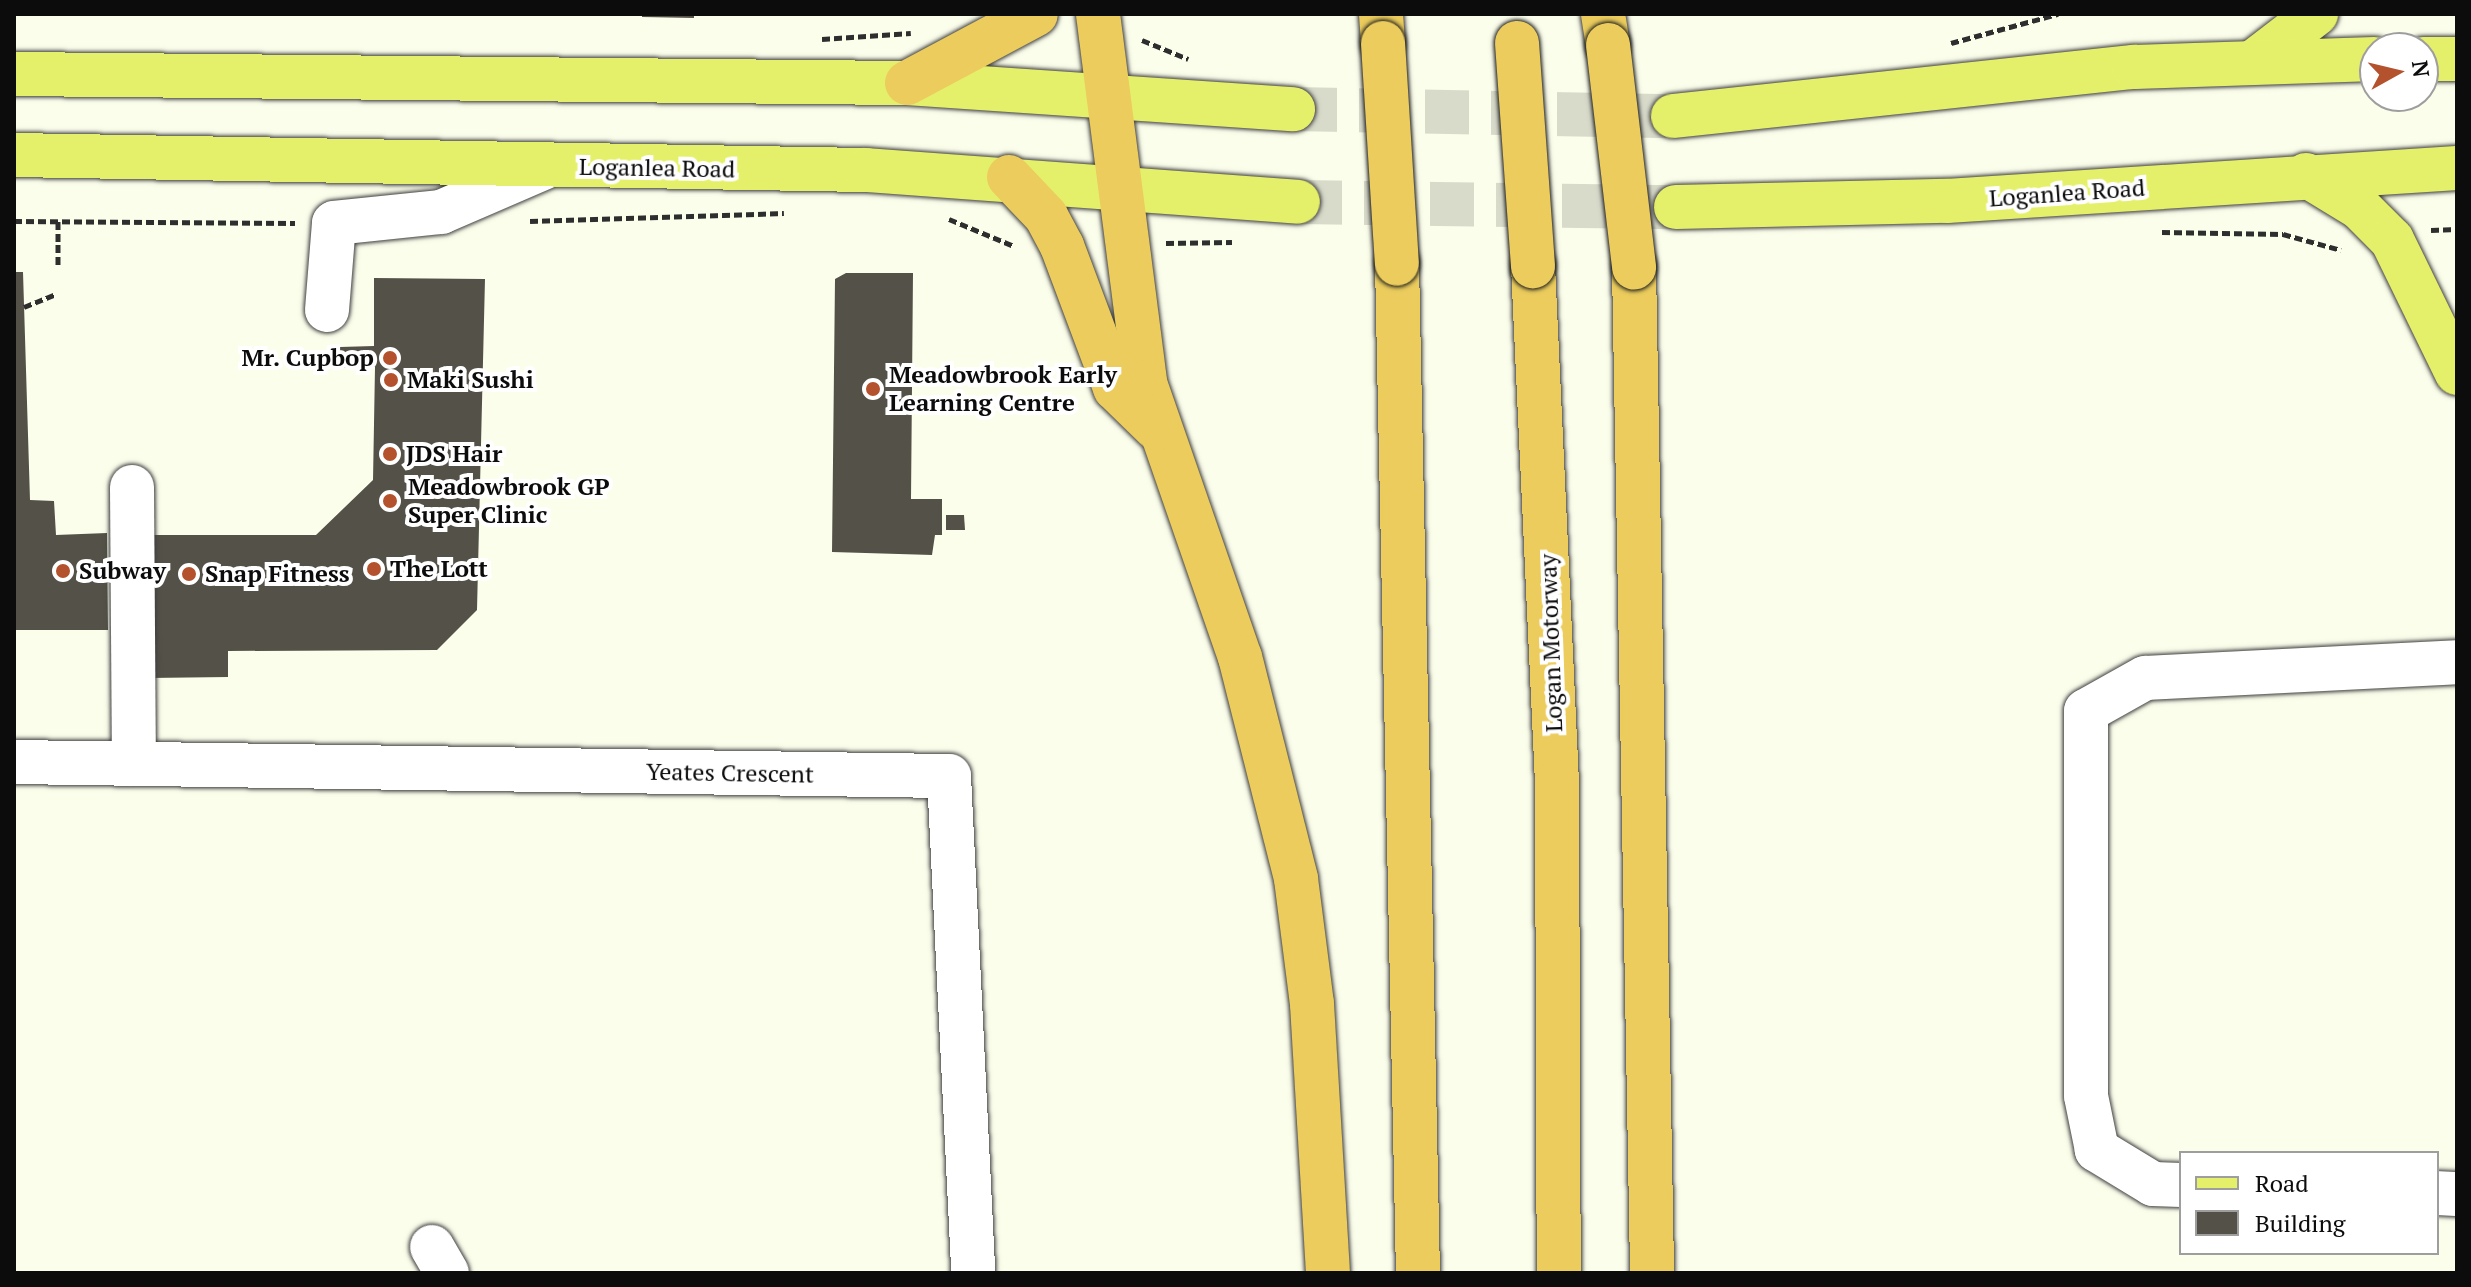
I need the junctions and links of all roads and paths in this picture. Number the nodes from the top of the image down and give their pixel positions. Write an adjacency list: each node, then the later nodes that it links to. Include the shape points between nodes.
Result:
1 (1036, 14): 11 (highway)
2 (2316, 14): 8 (main road)
3 (1099, 25): 9 (path); 12 (highway)
4 (1382, 28): 47 (highway, bridge, via 1397,264)
5 (1516, 29): 48 (highway, Logan Motorway, bridge, via 1533,266 1557,782)
6 (1606, 29): 49 (highway, bridge, via 1634,267)
7 (2359, 59): 8 (main road)
8 (2256, 60): 14 (main road)
9 (1204, 66)
10 (14, 74): 11 (main road)
11 (907, 83): 12 (main road)
12 (1109, 92): 13 (main road); 20 (highway)
13 (1293, 109)
14 (1673, 116)
15 (14, 155): 16 (main road, Loganlea Road)
16 (548, 166): 19 (main road, Loganlea Road); 28 (street, via 441,212)
17 (2457, 168): 18 (main road, Loganlea Road)
18 (2306, 175): 22 (main road, Loganlea Road, via 1947,201); 38 (main road, via 2360,208 2392,240)
19 (1009, 177): 20 (main road, Loganlea Road); 33 (highway, via 1046,216)
20 (1119, 185): 21 (main road, Loganlea Road); 32 (highway)
21 (1298, 202)
22 (1676, 207)
23 (791, 213): 27 (path)
24 (933, 215): 33 (path, via 1023,250)
25 (14, 221): 26 (path)
26 (58, 221): 28 (path); 34 (path)
27 (523, 222)
28 (334, 223): 37 (street, via 326,245)
29 (2457, 229): 30 (path)
30 (2434, 230)
31 (1242, 242): 32 (path)
32 (1125, 243): 39 (highway)
33 (1062, 246): 39 (highway, via 1115,388)
34 (58, 267)
35 (56, 294): 36 (path)
36 (24, 307)
37 (327, 310)
38 (2457, 373)
39 (1157, 429): 46 (highway, via 1240,657 1286,828 1310,988)
40 (132, 487): 43 (street)
41 (2457, 662): 44 (street, via 2145,678 2086,711 2086,1096 2094,1137 2097,1150 2153,1184)
42 (14, 762): 43 (street, Yeates Crescent)
43 (134, 764): 45 (street, Yeates Crescent, via 949,776)
44 (2179, 1185)
45 (973, 1273)
46 (1328, 1273)
47 (1418, 1273)
48 (1559, 1273)
49 (1652, 1273)

